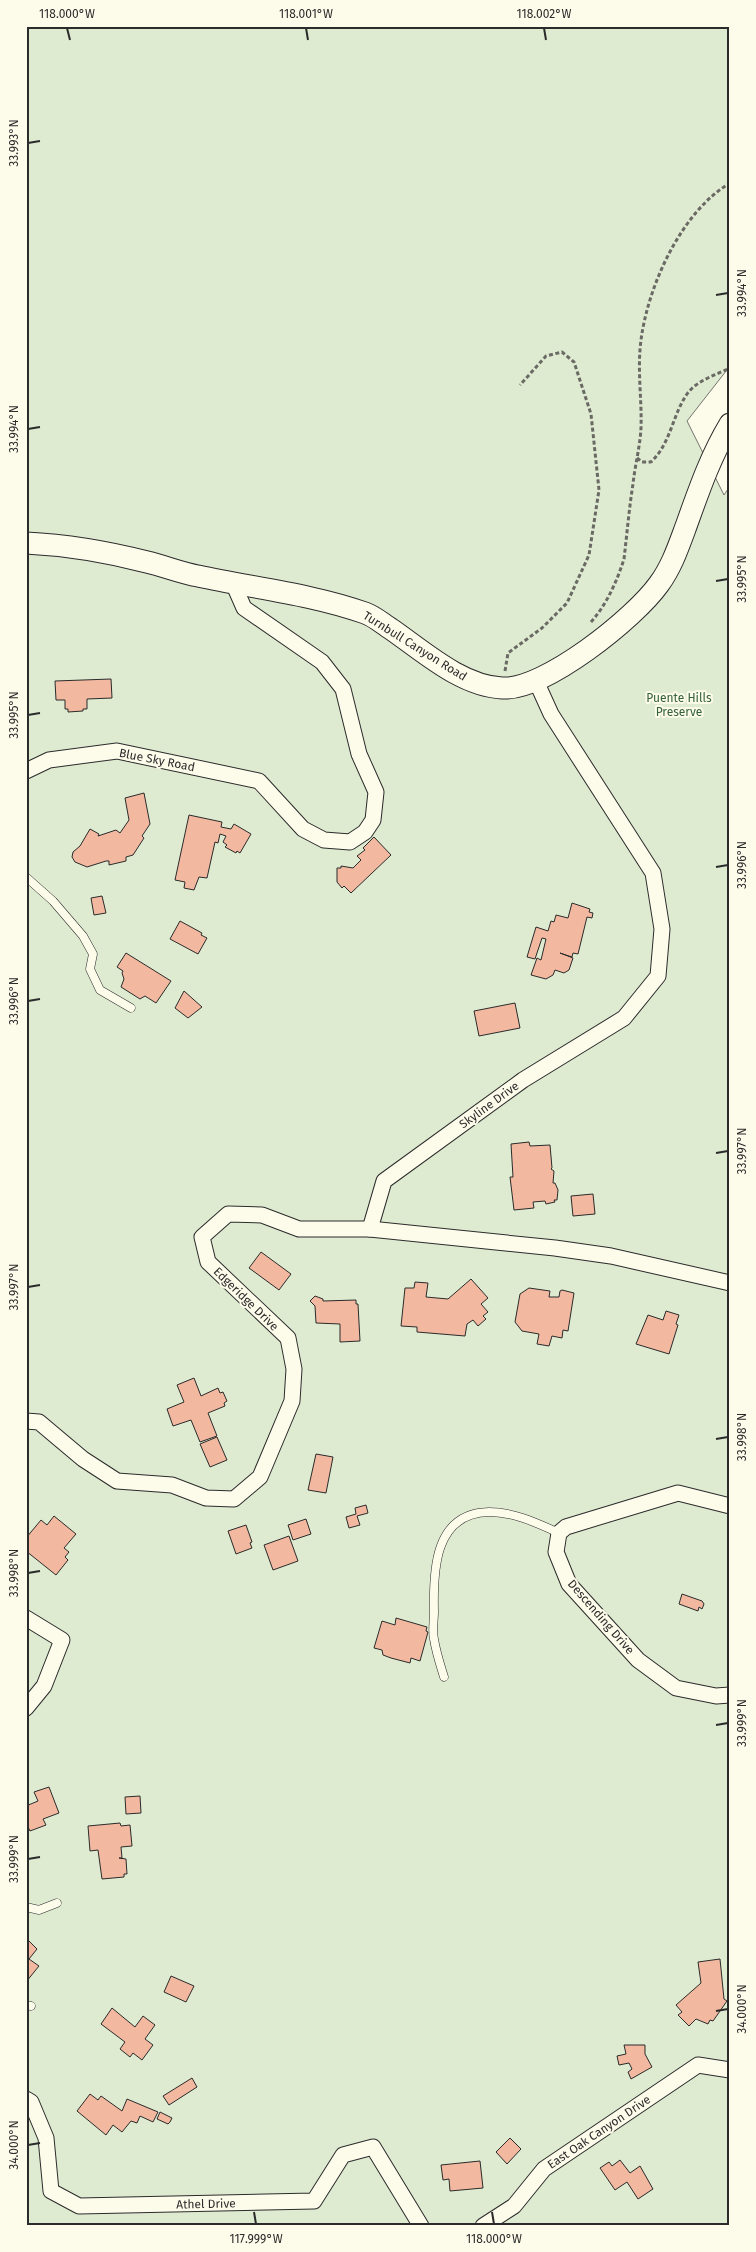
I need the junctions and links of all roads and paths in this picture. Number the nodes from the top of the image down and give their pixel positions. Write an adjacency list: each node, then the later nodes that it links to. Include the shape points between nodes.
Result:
1 (730, 183): 5 (path, via 709,200 677,238 657,281 641,340 641,426)
2 (730, 368): 5 (path, via 706,379 687,394 665,444 651,462)
3 (520, 385): 10 (path, via 546,356 562,352 574,362 592,414 599,490 589,555 566,603 542,628 508,653)
4 (730, 424): 8 (street, Turnbull Canyon Road, via 705,474 660,584 640,606)
5 (637, 458): 8 (path, via 624,559 603,607 586,630)
6 (26, 543): 7 (street, Turnbull Canyon Road, via 64,545)
7 (233, 583): 10 (street, Turnbull Canyon Road, via 329,602 368,614 451,670 480,684); 11 (street, Blue Sky Road, via 244,608 322,662 343,689 359,754 376,792 372,820 365,832 350,842 324,840 303,829 259,781 117,751 49,760)
8 (591, 646): 9 (street, Turnbull Canyon Road)
9 (536, 681): 10 (street, Turnbull Canyon Road); 14 (street, Skyline Drive, via 551,714 654,873 662,929 658,976 624,1018 523,1080 384,1181)
10 (503, 689)
11 (26, 771)
12 (26, 877): 13 (lane, via 53,901 83,936 93,954 90,968 100,990)
13 (131, 1008)
14 (370, 1228): 15 (street, via 611,1256); 16 (street, Edgeridge Drive, via 299,1229 262,1214 228,1214 202,1237 208,1262 288,1338 294,1369 292,1401 260,1477 234,1499 206,1498 172,1485 117,1481 83,1459 40,1422)
15 (730, 1283)
16 (26, 1421)
17 (730, 1506): 18 (street, via 678,1493 566,1527)
18 (559, 1533): 20 (lane, via 527,1519 489,1512 467,1516 451,1528 440,1544 432,1585 434,1638); 21 (street, Descending Drive, via 556,1552 569,1584 638,1660 676,1688 716,1696)
19 (26, 1618): 22 (street, via 62,1640 44,1686)
20 (444, 1677)
21 (730, 1695)
22 (26, 1708)
23 (57, 1903): 24 (lane, via 39,1910)
24 (26, 1907)
25 (730, 2070): 28 (street, East Oak Canyon Drive, via 698,2066 544,2169 514,2206)
26 (26, 2099): 27 (street, Athel Drive, via 31,2102 46,2138 51,2191 79,2206 314,2201 344,2155 373,2147)
27 (421, 2226)
28 (483, 2226)

